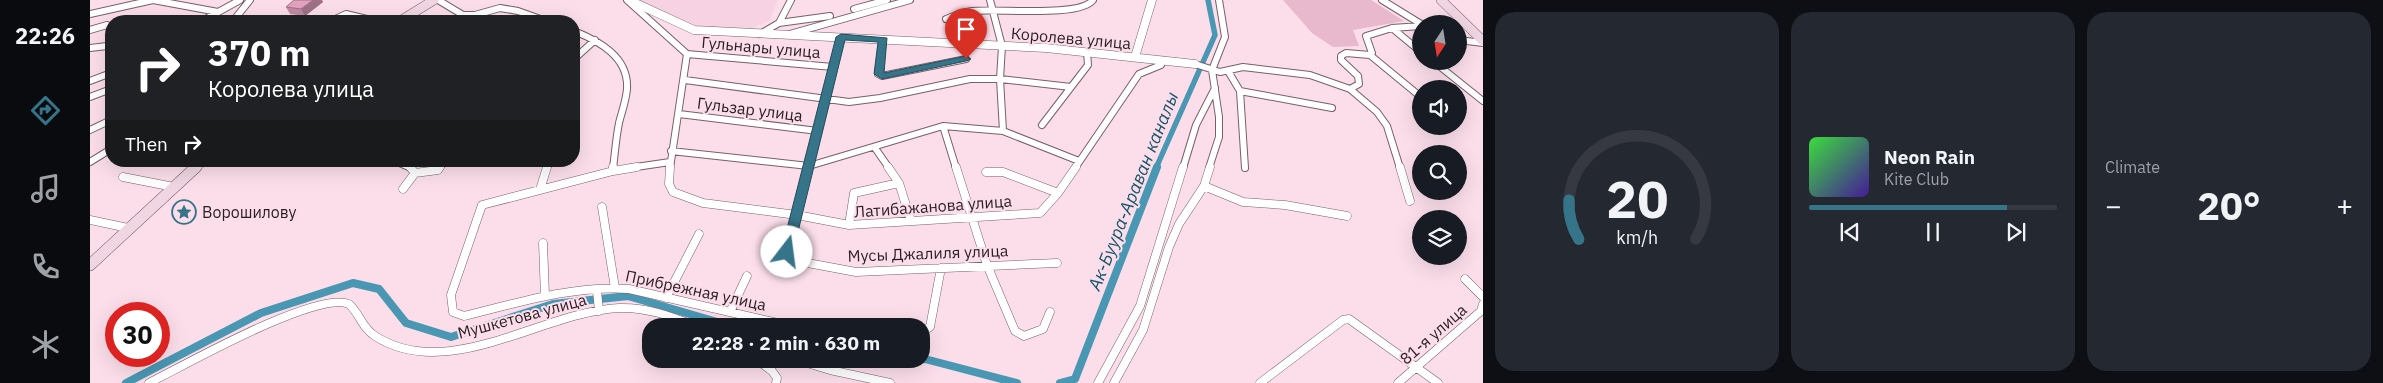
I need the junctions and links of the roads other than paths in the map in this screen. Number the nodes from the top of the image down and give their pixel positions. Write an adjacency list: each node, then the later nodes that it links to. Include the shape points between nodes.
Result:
1 (240, 0): 17 (street)
2 (250, 0): 20 (street)
3 (436, 0): 21 (main road); 22 (street)
4 (628, 0): 35 (street, Королева улица, via 694,30); 48 (street)
5 (791, 0): 29 (street)
6 (858, 0): 15 (street)
7 (887, 0): 15 (street)
8 (910, 0): 26 (street)
9 (990, 0): 16 (street)
10 (1092, 0): 16 (street, via 1073,10)
11 (1152, 0): 50 (street)
12 (1220, 0): 55 (street, via 1225,37)
13 (1382, 0): 28 (street)
14 (1441, 0): 41 (main road)
15 (854, 10): 26 (street)
16 (993, 11): 27 (street, via 971,10); 44 (street)
17 (218, 12): 18 (street, via 153,0); 19 (street)
18 (90, 14)
19 (213, 15)
20 (238, 15)
21 (410, 15)
22 (462, 15)
23 (479, 15): 24 (street, via 499,8)
24 (529, 15)
25 (830, 16): 29 (street)
26 (849, 19): 36 (street)
27 (946, 19)
28 (1412, 19)
29 (780, 23): 35 (street)
30 (105, 26): 33 (street)
31 (1412, 26): 32 (street)
32 (1392, 28): 42 (street); 49 (street, via 1366,36)
33 (90, 30)
34 (580, 34): 38 (street)
35 (760, 34): 36 (street, Королева улица)
36 (789, 34): 37 (street, Королева улица)
37 (841, 37): 39 (street, Королева улица); 54 (street, Мусы Джалиля улица)
38 (595, 40): 47 (street); 91 (street, via 613,53 622,66 627,86)
39 (883, 40): 44 (street, Королева улица); 51 (street, via 878,74 882,76)
40 (1468, 41): 41 (street)
41 (1483, 42)
42 (1412, 45)
43 (105, 46): 45 (street)
44 (1002, 46): 46 (street, Королева улица); 59 (street)
45 (90, 48)
46 (1087, 52): 50 (street, Королева улица); 62 (street, via 1088,65)
47 (580, 54)
48 (687, 54): 54 (street, Гульнары улица); 60 (street, Латибажанова улица)
49 (1370, 55): 64 (street, via 1346,53 1341,56 1341,60 1358,76 1358,84); 66 (street)
50 (1135, 57): 52 (street, Королева улица)
51 (966, 59)
52 (1163, 60): 53 (street, Королева улица); 82 (street, Латибажанова улица, via 1160,65 1139,74)
53 (1195, 64): 55 (street)
54 (833, 67): 69 (street, Мусы Джалиля улица)
55 (1210, 69): 57 (street); 63 (street)
56 (1444, 70): 70 (street)
57 (1228, 72): 64 (street, via 1236,67 1310,75); 65 (street)
58 (105, 75): 61 (street)
59 (1000, 79): 62 (street); 69 (street, via 970,79 849,102); 78 (street)
60 (684, 80): 69 (street); 72 (street, Латибажанова улица)
61 (90, 81)
62 (1071, 86): 74 (street)
63 (1215, 88): 96 (street, via 1219,137); 136 (street, via 1196,125 1140,306)
64 (1350, 89): 101 (street, via 1377,112 1387,126)
65 (1240, 90): 71 (street); 90 (street)
66 (1412, 90)
67 (105, 91): 68 (street)
68 (90, 97)
69 (826, 98): 77 (street, Мусы Джалиля улица)
70 (1483, 101)
71 (1332, 108)
72 (679, 114): 77 (street, Гульзар улица); 80 (street, Латибажанова улица)
73 (105, 123): 76 (street)
74 (1042, 125)
75 (943, 126): 78 (street); 79 (street); 105 (street)
76 (90, 130)
77 (818, 131): 85 (street, Мусы Джалиля улица)
78 (1003, 131): 82 (street)
79 (875, 148): 85 (street); 95 (street)
80 (671, 151): 84 (street, Латибажанова улица); 85 (street)
81 (105, 153): 83 (street)
82 (1080, 161): 100 (street, Латибажанова улица)
83 (90, 162)
84 (670, 162): 91 (street, Прибрежная улица); 103 (street, Латибажанова улица, via 668,184 684,198)
85 (809, 166): 103 (street, Мусы Джалиля улица)
86 (197, 167): 97 (main road)
87 (410, 167): 93 (street)
88 (440, 167): 93 (street)
89 (547, 167): 99 (street)
90 (1245, 169)
91 (613, 171): 99 (street, Прибрежная улица)
92 (986, 172): 100 (street, via 1002,172)
93 (415, 173): 98 (street)
94 (123, 177): 97 (street)
95 (900, 183): 107 (street); 108 (street, via 854,193)
96 (1204, 186): 104 (street, via 1243,202 1285,205); 137 (street, via 1179,224 1143,330)
97 (174, 187): 109 (main road)
98 (402, 189)
99 (540, 190): 120 (street, Прибрежная улица, via 482,205 451,295 453,312 464,316)
100 (1058, 193): 105 (street, Латибажанова улица, via 1040,213)
101 (1410, 201)
102 (602, 207): 118 (street)
103 (797, 215): 108 (street, Латибажанова улица); 115 (street, Мусы Джалиля улица, via 787,252 797,261 856,272)
104 (1347, 216)
105 (972, 218): 107 (street, Латибажанова улица); 114 (street)
106 (90, 220): 109 (street)
107 (911, 221): 108 (street, Латибажанова улица)
108 (849, 225)
109 (128, 228): 113 (main road)
110 (699, 234): 122 (street)
111 (543, 243): 120 (street)
112 (1057, 262): 114 (street, Мусы Джалиля улица)
113 (90, 265)
114 (986, 265): 115 (street, Мусы Джалиля улица); 126 (street, via 1015,331 1024,336 1043,330)
115 (942, 268): 129 (street)
116 (747, 276): 125 (street)
117 (1465, 279): 121 (street, 81-я улица)
118 (615, 288): 119 (street, Прибрежная улица); 122 (street, Прибрежная улица)
119 (597, 291): 120 (street, Прибрежная улица); 124 (street)
120 (545, 296)
121 (1483, 297)
122 (666, 298): 125 (street, Прибрежная улица)
123 (1483, 304): 132 (street, 81-я улица, via 1481,311)
124 (599, 311): 127 (street, Мушкетова улица, via 635,308); 133 (street, Мушкетова улица, via 569,316 477,346 439,352 406,348 381,339 364,327 356,310 349,304 333,302 268,323)
125 (730, 312): 128 (street, Прибрежная улица)
126 (1050, 312)
127 (674, 318)
128 (756, 318)
129 (930, 327)
130 (768, 368): 134 (street, via 777,378)
131 (823, 368): 135 (street)
132 (1418, 368): 138 (street, via 1349,319 1343,320); 139 (street, 81-я улица); 140 (street)
133 (148, 383)
134 (776, 383)
135 (890, 383)
136 (1098, 383)
137 (1114, 383)
138 (1260, 383)
139 (1398, 383)
140 (1438, 383)

